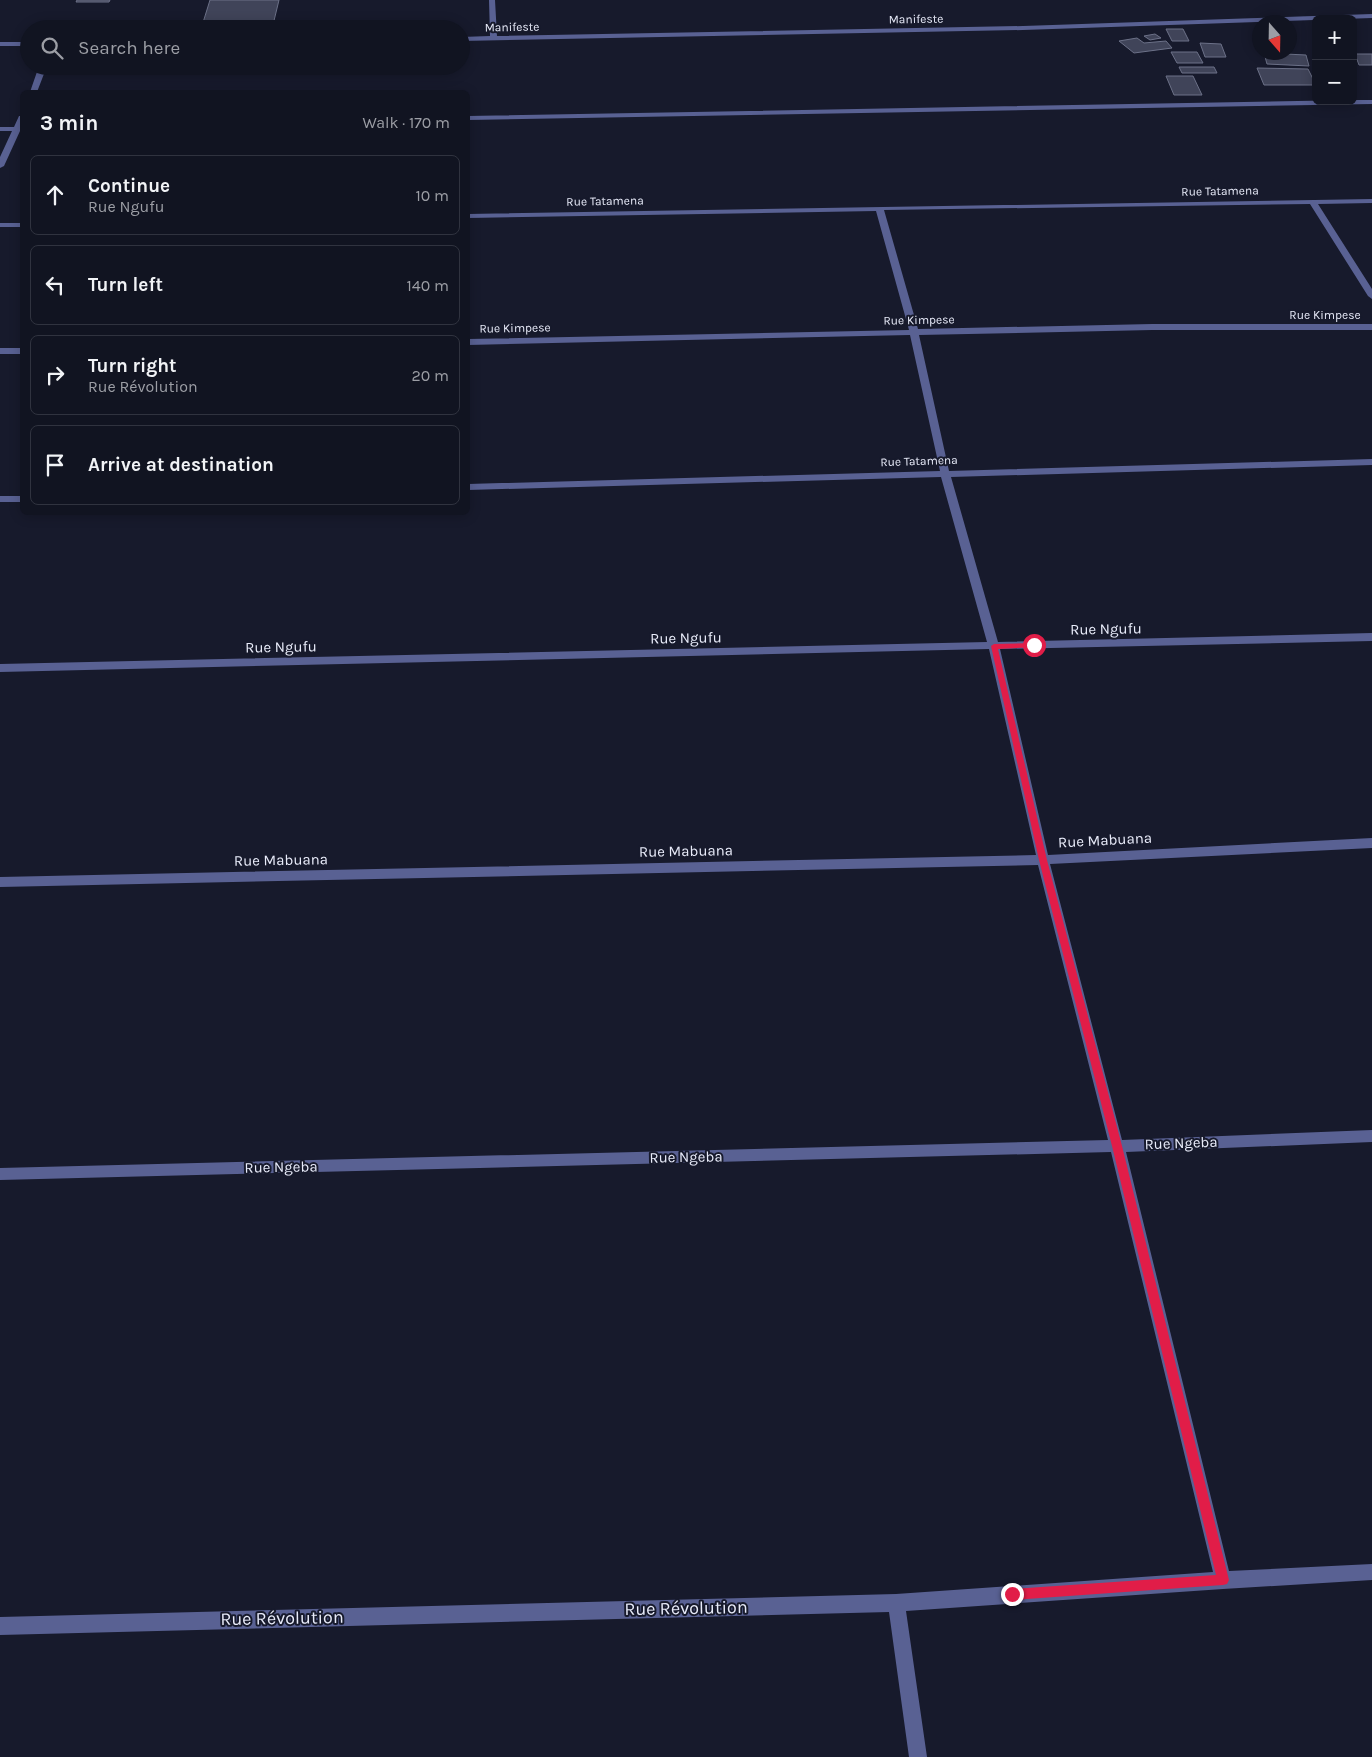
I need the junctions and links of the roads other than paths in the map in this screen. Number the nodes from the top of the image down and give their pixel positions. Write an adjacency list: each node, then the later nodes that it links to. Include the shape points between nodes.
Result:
1 (492, 0): 4 (street)
2 (1372, 16): 4 (street, Manifeste, via 1023,28)
3 (470, 39): 4 (street, Manifeste)
4 (494, 39)
5 (0, 44): 6 (street)
6 (20, 44)
7 (40, 75): 8 (street)
8 (34, 90)
9 (1372, 102): 10 (street)
10 (470, 118)
11 (0, 129): 12 (street)
12 (20, 129): 13 (street)
13 (0, 166)
14 (1372, 201): 15 (street, Rue Tatamena)
15 (1313, 203): 16 (street, Rue Tatamena); 20 (street)
16 (879, 208): 17 (street, Rue Tatamena); 22 (street)
17 (470, 216)
18 (0, 225): 19 (street)
19 (20, 225)
20 (1372, 296)
21 (1372, 327): 22 (street, Rue Kimpese)
22 (914, 332): 23 (street, Rue Kimpese); 27 (street)
23 (470, 342)
24 (20, 351): 25 (street)
25 (0, 352)
26 (1372, 462): 27 (street, Rue Tatamena)
27 (945, 473): 28 (street, Rue Tatamena); 32 (street)
28 (470, 486)
29 (20, 498): 30 (street)
30 (0, 499)
31 (1372, 637): 32 (street, Rue Ngufu)
32 (994, 646): 33 (street, Rue Ngufu); 35 (street)
33 (0, 668)
34 (1372, 843): 35 (street, Rue Mabuana)
35 (1043, 860): 36 (street, Rue Mabuana); 38 (street)
36 (0, 882)
37 (1372, 1136): 38 (street, Rue Ngeba)
38 (1117, 1146): 39 (street, Rue Ngeba); 41 (street)
39 (0, 1174)
40 (1372, 1572): 41 (street, Rue Révolution)
41 (1223, 1580): 42 (street, Rue Révolution)
42 (896, 1602): 43 (street, Rue Révolution); 44 (street)
43 (0, 1626)
44 (918, 1757)

